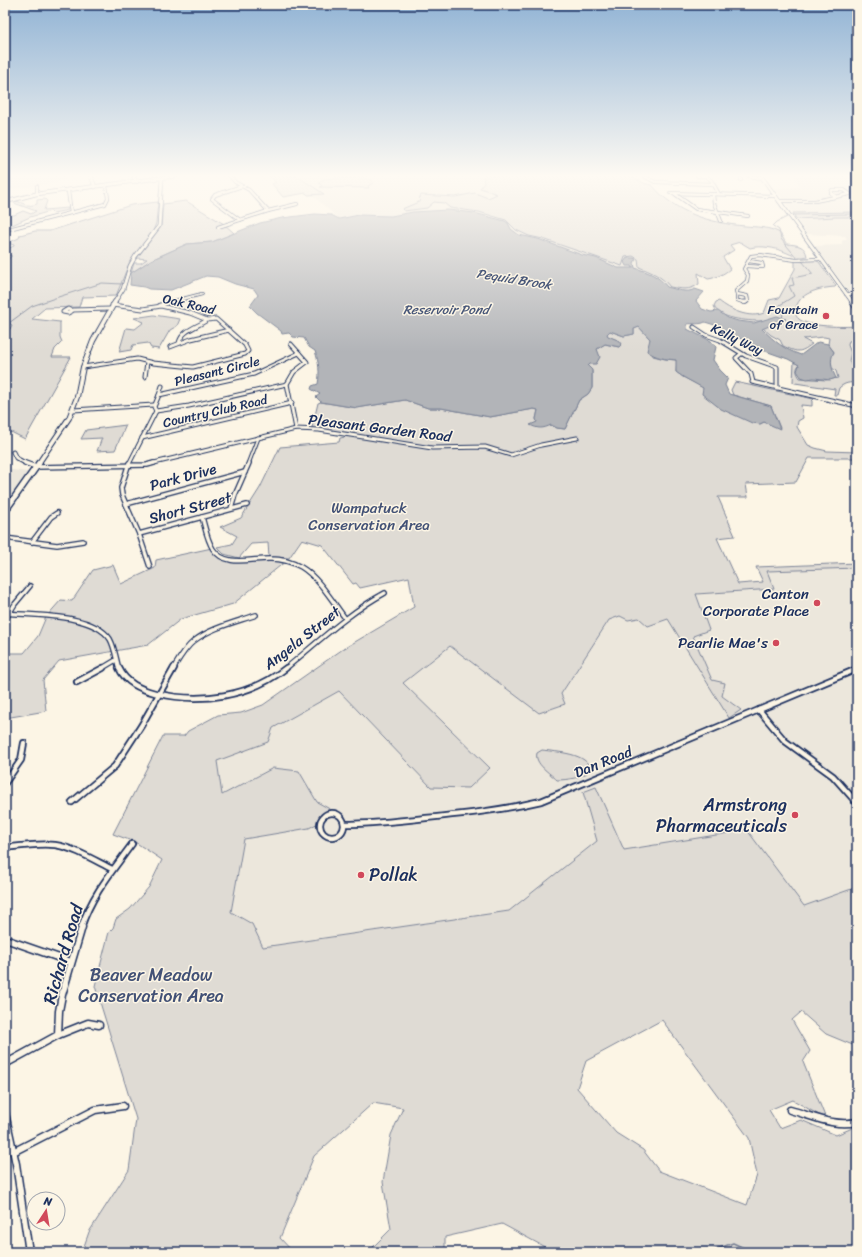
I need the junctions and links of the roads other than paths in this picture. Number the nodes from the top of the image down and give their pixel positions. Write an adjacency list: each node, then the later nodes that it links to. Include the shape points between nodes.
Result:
1 (152, 235): 11 (main road, via 135,257 123,289)
2 (803, 235): 3 (main road)
3 (820, 258): 4 (street, via 796,260 757,254 751,256); 8 (main road)
4 (749, 261): 5 (street); 5 (street, via 762,262 763,267)
5 (746, 266): 7 (street, via 744,269 748,279)
6 (202, 294): 10 (street)
7 (736, 294): 7 (street, via 746,296 748,301 745,303 737,300)
8 (846, 294): 9 (street); 12 (main road)
9 (857, 294)
10 (157, 306): 11 (street, Oak Road, via 143,309); 14 (street, Oak Road, via 190,312)
11 (111, 307): 13 (street, Oak Road); 23 (main road)
12 (857, 309)
13 (72, 310)
14 (207, 320): 16 (street, Oak Road, via 218,320); 17 (street, via 184,333)
15 (694, 327): 21 (street, Kelly Way)
16 (229, 330): 17 (street); 22 (street, Oak Road, via 248,350 245,354 193,367)
17 (179, 343): 19 (street)
18 (291, 344): 20 (street)
19 (170, 347)
20 (299, 353): 25 (street, via 308,362 294,372); 28 (street, Pleasant Circle, via 254,374)
21 (741, 354): 27 (street, Kelly Way, via 777,367); 27 (street, via 736,358 751,374 753,382)
22 (148, 362): 23 (street, Oak Road, via 137,359); 24 (street)
23 (83, 367): 32 (main road)
24 (145, 377)
25 (286, 384): 29 (street); 33 (street, Pleasant Circle, via 189,406)
26 (162, 386): 28 (street, Pleasant Circle)
27 (777, 388): 31 (street)
28 (159, 395): 30 (street, Pleasant Circle)
29 (292, 403): 34 (street); 35 (street, Country Club Road)
30 (154, 405): 32 (street); 33 (street)
31 (857, 406)
32 (73, 410): 40 (main road, via 60,434)
33 (156, 410): 35 (street)
34 (296, 429): 36 (street, Pleasant Garden Road); 37 (street, Pleasant Garden Road, via 329,431 432,448 485,447 512,455 541,445)
35 (142, 438): 39 (street)
36 (258, 438): 39 (street, Pleasant Garden Road, via 160,463); 41 (street)
37 (577, 438)
38 (13, 452): 40 (street, via 16,458)
39 (128, 466): 40 (street, Pleasant Garden Road); 42 (street, via 121,488)
40 (36, 467): 45 (main road)
41 (245, 472): 42 (street, Park Drive); 44 (street)
42 (126, 504): 48 (street)
43 (247, 505): 44 (street, Short Street)
44 (231, 509): 47 (street, Short Street)
45 (5, 512)
46 (57, 513): 51 (street)
47 (202, 517): 48 (street, Short Street); 57 (street, via 216,553 232,561 280,560 301,567 314,578)
48 (139, 534): 52 (street)
49 (5, 538): 51 (street)
50 (83, 541): 51 (street, via 57,545)
51 (32, 542)
52 (150, 567)
53 (30, 586): 55 (street)
54 (385, 593): 57 (street, Angela Street)
55 (7, 613): 58 (street); 59 (street, Angela Street, via 72,620 102,629 112,644)
56 (256, 615): 62 (street, via 210,632 194,641 181,656)
57 (345, 618): 62 (street, Angela Street, via 280,672 247,689 226,695 189,699)
58 (5, 620)
59 (116, 660): 61 (street); 62 (street, Angela Street, via 119,669 129,681)
60 (857, 669): 63 (street, Dan Road)
61 (77, 682)
62 (159, 694): 66 (street, via 115,766)
63 (759, 710): 67 (street, via 785,741 834,776); 68 (street, Dan Road, via 533,803 464,815 364,825)
64 (24, 743): 65 (street, via 22,758)
65 (5, 783)
66 (72, 802)
67 (857, 803)
68 (344, 824): 68 (street, via 341,816 330,814 323,817 319,828 323,835 331,837 340,834)
69 (132, 844): 71 (street, Richard Road)
70 (5, 848): 71 (street, via 56,845)
71 (112, 869): 73 (street, Richard Road, via 85,916)
72 (5, 940): 73 (street)
73 (71, 962): 75 (street, Richard Road, via 59,1008)
74 (99, 1025): 75 (street, via 88,1023)
75 (58, 1035): 76 (street)
76 (5, 1064)
77 (123, 1106): 81 (street, via 95,1110)
78 (790, 1110): 80 (street, via 842,1125)
79 (5, 1113): 81 (street)
80 (857, 1122)
81 (13, 1152): 82 (street)
82 (29, 1252)

